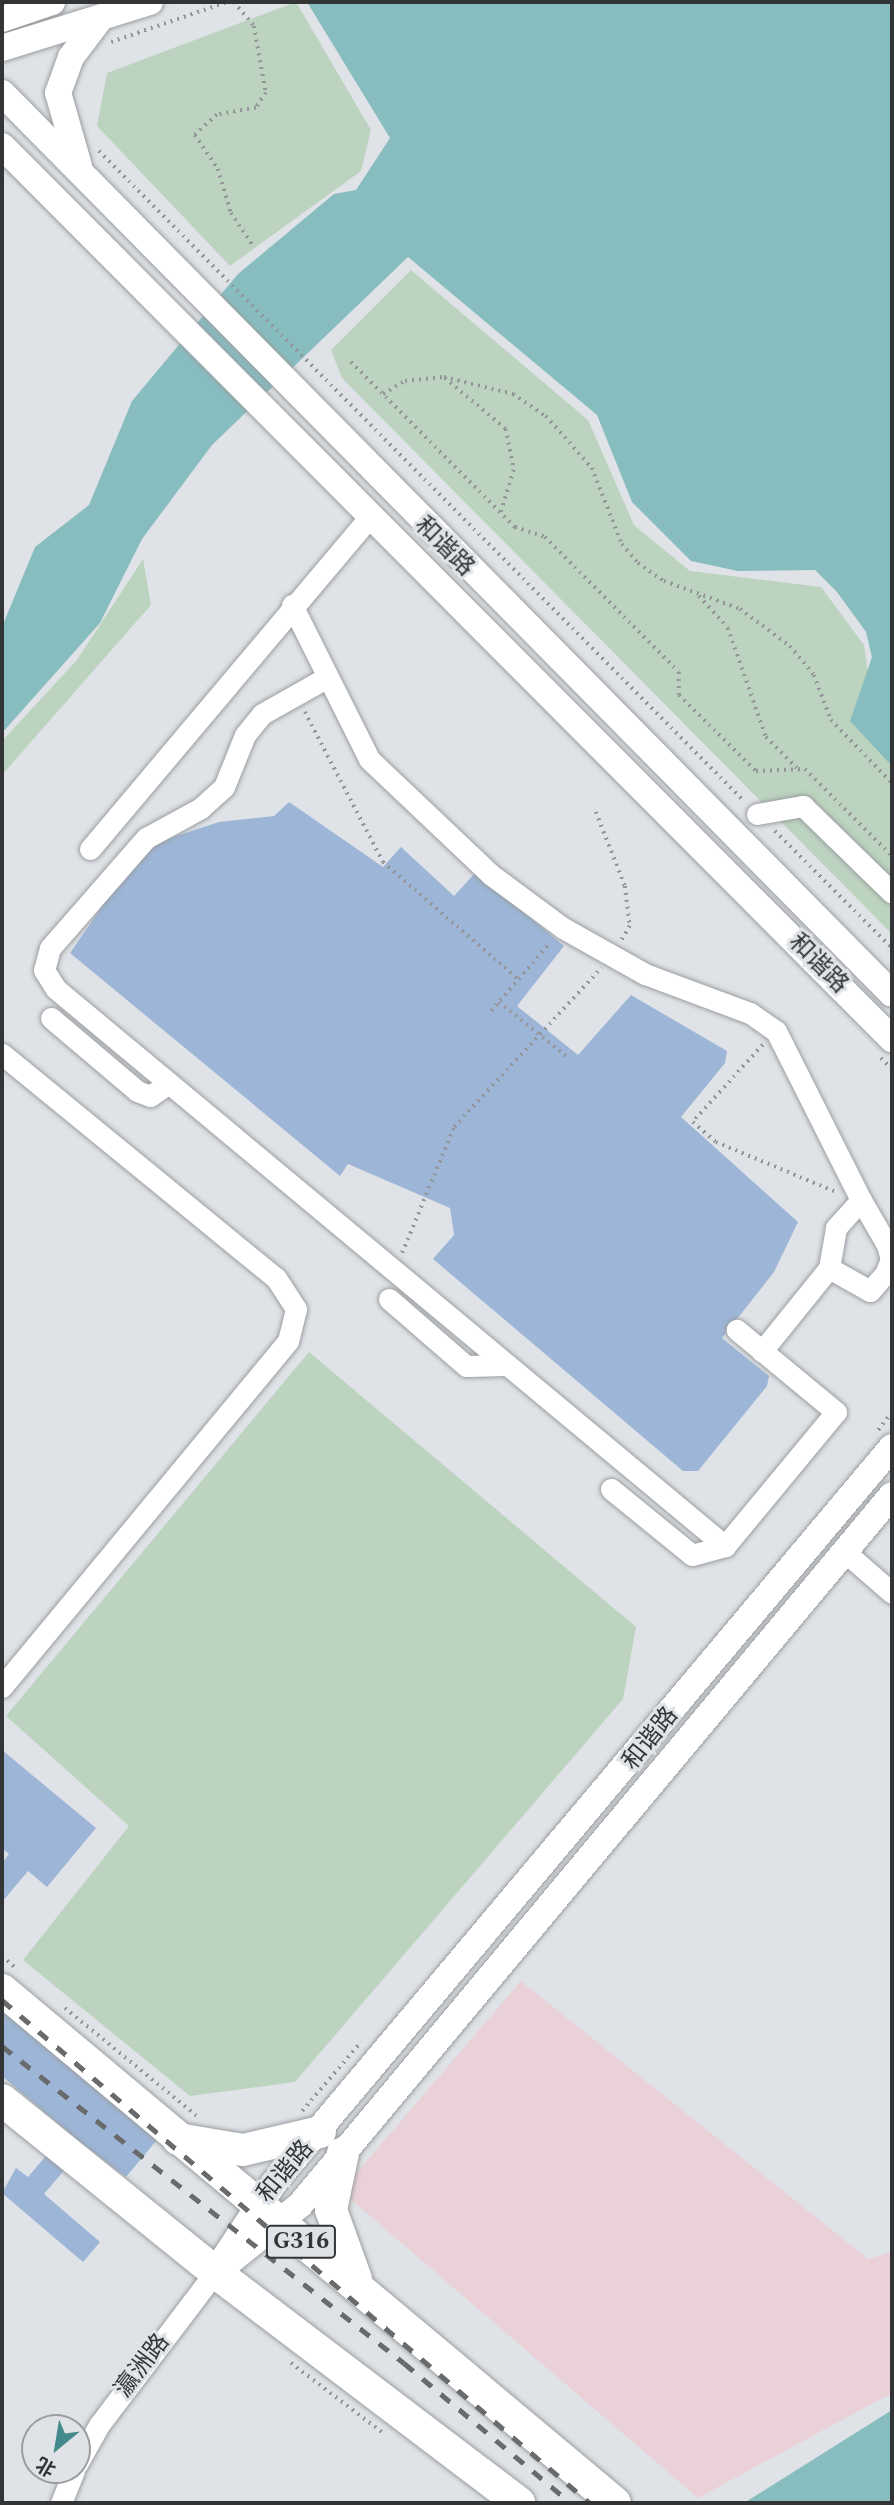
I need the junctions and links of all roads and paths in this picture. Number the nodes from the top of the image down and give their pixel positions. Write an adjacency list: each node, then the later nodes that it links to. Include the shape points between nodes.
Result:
1 (52, 2): 5 (main road)
2 (150, 2): 6 (main road)
3 (227, 2): 7 (path)
4 (234, 2): 13 (path, via 254,26 266,93 256,108 216,115 194,135 218,169 231,213)
5 (2, 19)
6 (100, 19): 8 (main road); 12 (main road, via 71,57 58,93 66,133)
7 (101, 45)
8 (2, 48)
9 (2, 93): 12 (main road, 和谐路)
10 (90, 138): 26 (path, via 315,373)
11 (2, 146): 18 (main road, 和谐路)
12 (87, 181): 34 (main road, 和谐路, via 289,391)
13 (253, 246)
14 (351, 362): 16 (path)
15 (444, 377): 16 (path, via 405,381); 17 (path, via 506,429 514,470); 19 (path, via 513,394 546,416 592,468 622,544 664,582)
16 (383, 394): 17 (path)
17 (500, 512): 23 (path, via 515,527 545,537 679,672 679,695 756,771)
18 (370, 517): 20 (street); 39 (main road, 和谐路)
19 (697, 594): 23 (path, via 727,628 766,737); 24 (path, via 740,608 790,646 814,675 831,720)
20 (292, 605): 21 (street); 27 (street)
21 (324, 679): 22 (street); 32 (street, via 369,759 423,813 490,874)
22 (296, 695): 33 (path, via 383,862); 42 (street, via 262,714 245,735 223,787 201,808 146,838 50,948 44,970 57,989)
23 (798, 769): 28 (path)
24 (892, 783)
25 (596, 812): 32 (path, via 625,886 630,926)
26 (757, 814): 29 (street, via 803,806); 31 (path)
27 (90, 849)
28 (892, 856)
29 (892, 893)
30 (556, 936): 33 (path)
31 (892, 948)
32 (612, 956): 38 (street, via 750,1013); 46 (path, via 454,1127)
33 (518, 979): 35 (path)
34 (892, 994)
35 (499, 1002): 36 (path); 41 (path, bridge)
36 (491, 1011)
37 (51, 1018): 42 (street, via 137,1091 150,1096)
38 (776, 1031): 43 (path, via 693,1122 716,1142); 44 (street)
39 (892, 1039)
40 (2, 1054): 58 (street, via 276,1278 296,1309 288,1341)
41 (570, 1059)
42 (169, 1083): 46 (street)
43 (829, 1189)
44 (861, 1200): 45 (street, via 836,1228); 45 (street, via 887,1245 891,1259 885,1274 870,1291)
45 (830, 1268): 49 (street)
46 (395, 1272): 50 (street)
47 (389, 1299): 50 (street, via 466,1366)
48 (737, 1331): 49 (street)
49 (762, 1351): 55 (street, via 836,1412)
50 (507, 1365): 55 (street)
51 (892, 1412): 52 (path)
52 (884, 1440): 67 (main road, 和谐路)
53 (611, 1489): 55 (street, via 692,1555)
54 (892, 1495): 56 (main road, 和谐路)
55 (725, 1546)
56 (845, 1552): 57 (street); 67 (main road, 和谐路)
57 (892, 1592)
58 (2, 1687)
59 (2, 1956): 60 (path)
60 (12, 1982): 66 (highway, G316)
61 (54, 1999): 64 (path)
62 (363, 2039): 65 (path)
63 (2, 2099): 69 (highway)
64 (201, 2120)
65 (290, 2120)
66 (174, 2138): 67 (highway, via 243,2150); 68 (highway, G316)
67 (331, 2142): 68 (main road, 和谐路); 70 (highway, via 335,2236)
68 (269, 2216): 69 (main road, 和谐路); 70 (highway, G316)
69 (215, 2272): 71 (street, 瀛洲路); 75 (highway)
70 (364, 2293): 73 (highway, G316)
71 (91, 2439)
72 (68, 2484): 74 (street)
73 (609, 2498)
74 (61, 2503)
75 (519, 2503)

